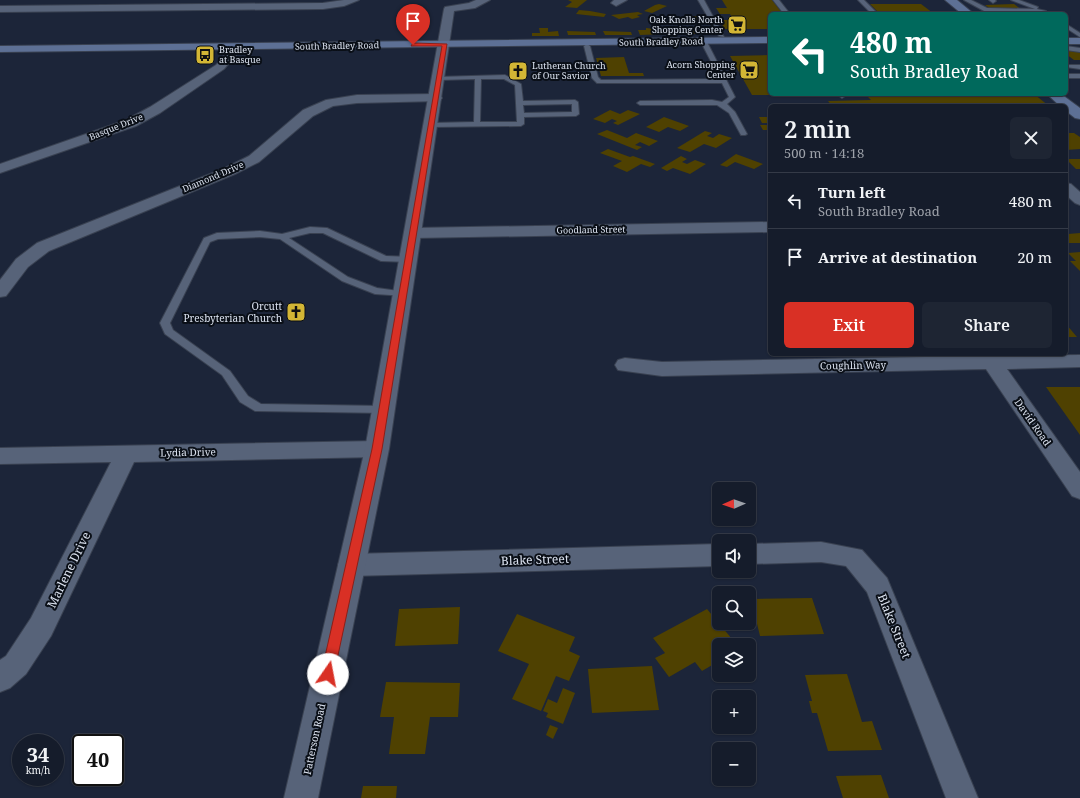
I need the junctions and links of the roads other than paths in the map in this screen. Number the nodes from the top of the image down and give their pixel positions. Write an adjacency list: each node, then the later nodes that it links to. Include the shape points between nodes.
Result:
1 (85, 0): 12 (street)
2 (354, 0): 12 (street, via 323,6)
3 (485, 0): 10 (street, Patterson Road, via 471,6)
4 (701, 0): 20 (lane)
5 (776, 0): 14 (lane)
6 (861, 0): 15 (lane)
7 (967, 0): 17 (lane, via 986,10)
8 (1014, 0): 17 (lane)
9 (942, 2): 11 (main road)
10 (446, 5): 27 (street, Patterson Road)
11 (952, 6): 16 (main road)
12 (74, 8): 13 (street)
13 (0, 9)
14 (785, 12)
15 (873, 12)
16 (966, 12)
17 (1045, 12)
18 (1068, 27): 19 (lane)
19 (1080, 35): 21 (main road)
20 (722, 36)
21 (1068, 36)
22 (1068, 41): 23 (main road)
23 (1080, 41)
24 (768, 42): 26 (main road, South Bradley Road, via 737,40)
25 (768, 42): 26 (main road, South Bradley Road)
26 (705, 43): 27 (main road, South Bradley Road); 28 (main road, South Bradley Road); 39 (lane)
27 (444, 46): 28 (main road, South Bradley Road); 29 (main road, South Bradley Road); 40 (street, Patterson Road)
28 (587, 46): 39 (lane, via 595,78 599,82)
29 (237, 48): 31 (main road, South Bradley Road); 33 (main road, South Bradley Road); 54 (street, Basque Drive, via 220,67 131,123)
30 (1068, 48): 32 (lane)
31 (0, 49)
32 (1080, 50)
33 (0, 53)
34 (1068, 65): 35 (lane)
35 (1080, 67)
36 (1068, 76): 37 (lane)
37 (1080, 76)
38 (478, 77): 40 (lane); 43 (lane, via 505,77 518,84); 51 (lane)
39 (724, 81): 45 (lane, via 732,97)
40 (437, 88): 52 (street, Patterson Road); 63 (street, Diamond Drive, via 330,103 317,108 254,159 43,247 22,263)
41 (1056, 96): 46 (main road)
42 (1067, 96): 48 (main road)
43 (519, 102): 49 (lane); 49 (lane, via 575,102 576,114)
44 (640, 103): 45 (lane)
45 (723, 104): 53 (lane, via 730,109)
46 (1066, 104)
47 (1068, 105): 50 (main road)
48 (1080, 106)
49 (522, 114): 51 (lane, via 521,124)
50 (1080, 115)
51 (477, 125): 52 (lane)
52 (431, 126): 60 (street, Patterson Road)
53 (742, 134)
54 (0, 168)
55 (1068, 181): 56 (street)
56 (1080, 181)
57 (1068, 189): 58 (street)
58 (1080, 200)
59 (768, 227): 60 (street, Goodland Street)
60 (413, 233): 62 (street, Patterson Road)
61 (282, 237): 62 (lane, via 310,230 324,230 384,259); 64 (lane, via 345,279 375,291); 68 (lane, via 260,234 217,236 207,240 165,323 168,332 226,373 244,399 259,408)
62 (408, 259): 64 (street, Patterson Road)
63 (0, 292)
64 (402, 294): 68 (street, Patterson Road)
65 (989, 358): 66 (street, Coughlin Way); 67 (street, Coughlin Way, via 662,369); 72 (street, David Road)
66 (1080, 361)
67 (625, 365)
68 (383, 410): 69 (street, Patterson Road)
69 (377, 449): 70 (street, Lydia Drive); 75 (street, Patterson Road)
70 (126, 453): 71 (street, Lydia Drive); 76 (street, Marlene Drive, via 41,627 16,665)
71 (0, 456)
72 (1080, 490)
73 (756, 554): 78 (street, Blake Street, via 821,552 853,557 878,586)
74 (712, 555): 75 (street, Blake Street)
75 (351, 565): 77 (street, Patterson Road)
76 (0, 678)
77 (301, 798)
78 (962, 798)

